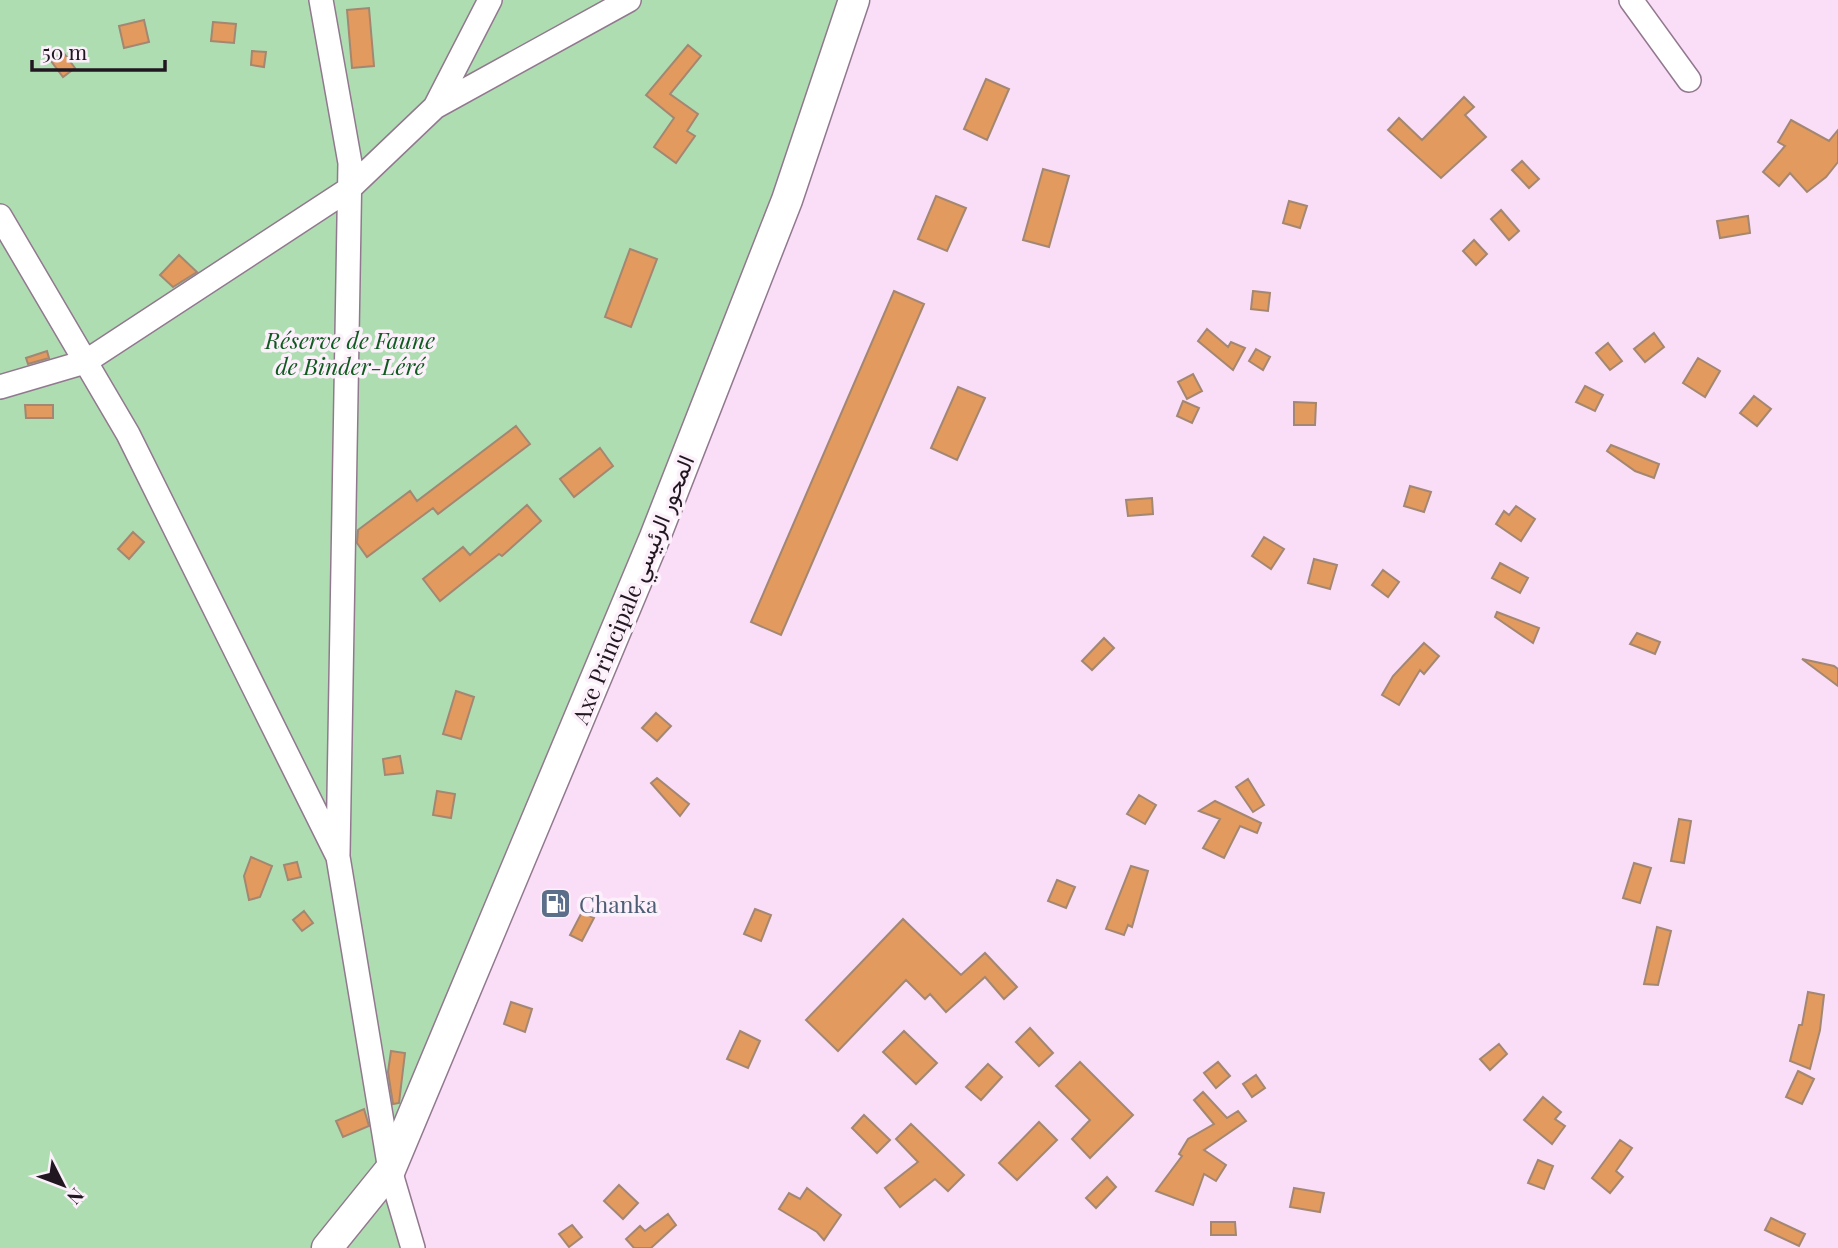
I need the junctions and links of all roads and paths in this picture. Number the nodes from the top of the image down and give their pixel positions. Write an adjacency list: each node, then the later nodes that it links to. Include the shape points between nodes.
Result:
1 (321, 0): 8 (street, via 350,163)
2 (490, 0): 7 (street)
3 (629, 0): 7 (street)
4 (854, 0): 13 (main road, Axe Principale المحور الرئيسي, via 787,200 655,537)
5 (1631, 0): 6 (street)
6 (1689, 80)
7 (435, 107): 8 (street)
8 (349, 189): 10 (street); 12 (street)
9 (0, 216): 10 (street)
10 (85, 362): 11 (street); 12 (street, via 128,434)
11 (0, 387)
12 (338, 857): 13 (street)
13 (390, 1170): 14 (main road, Axe Principale المحور الرئيسي); 15 (street)
14 (327, 1248)
15 (413, 1248)

